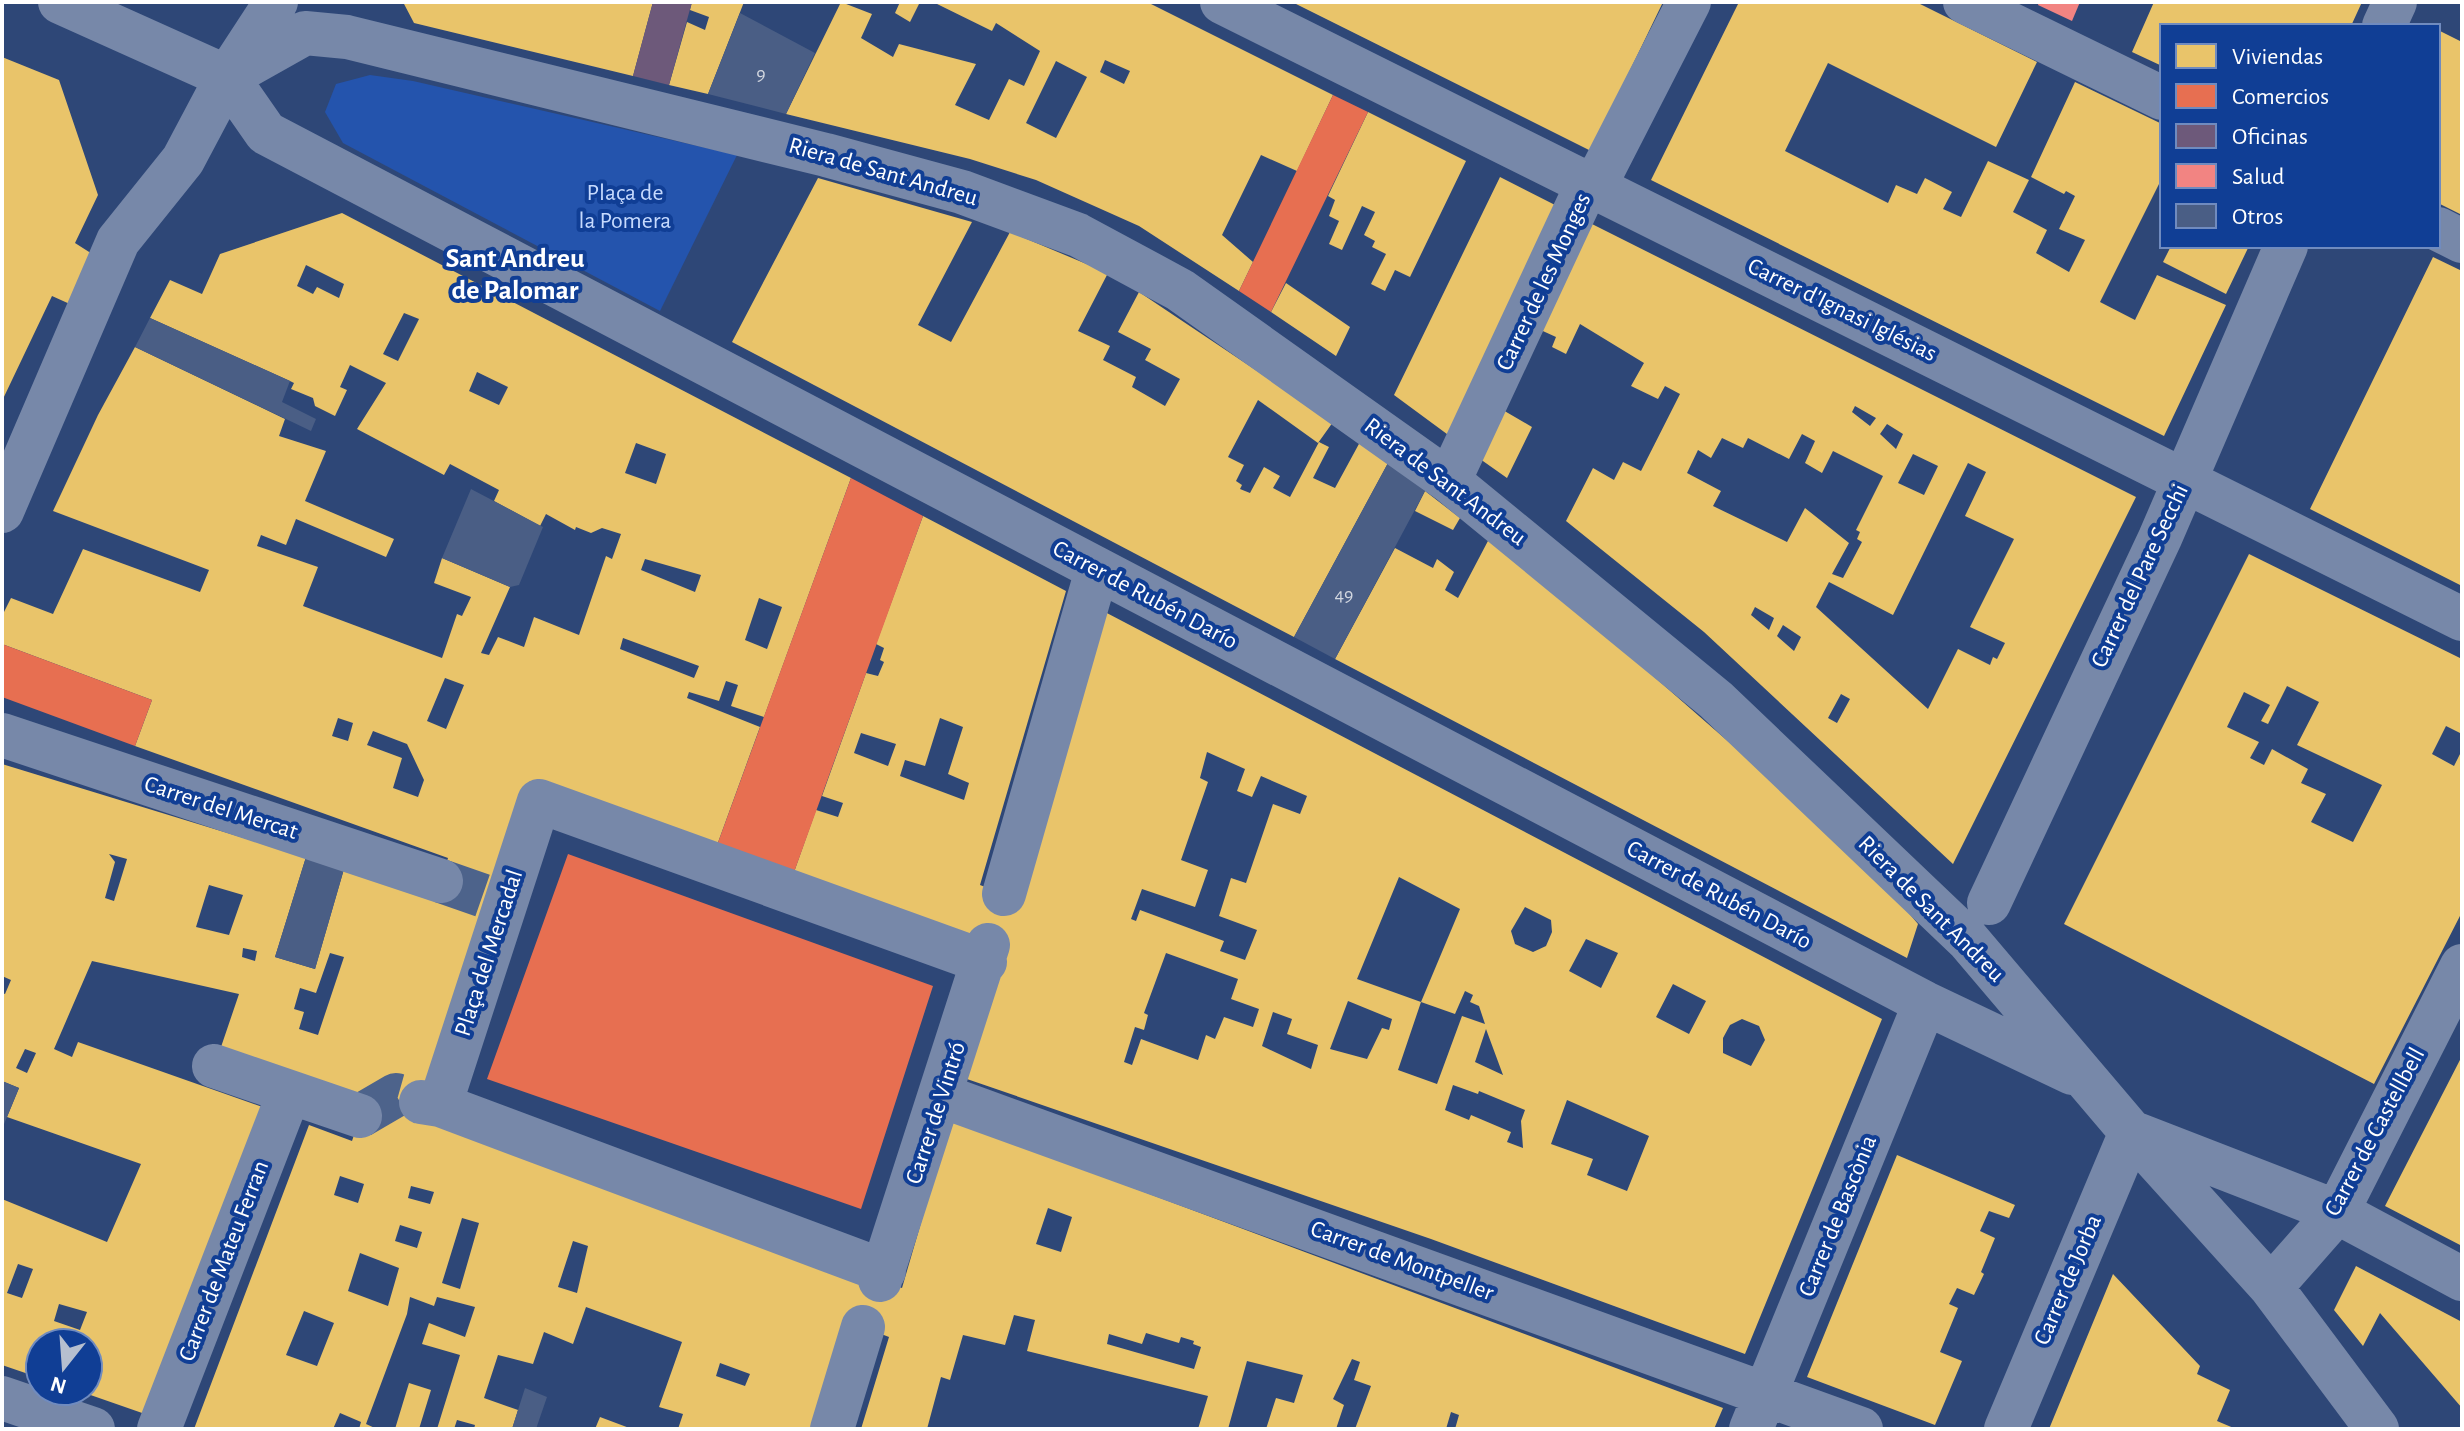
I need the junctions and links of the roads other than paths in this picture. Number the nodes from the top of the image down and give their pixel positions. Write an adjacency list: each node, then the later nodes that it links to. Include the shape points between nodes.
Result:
1 (60, 2): 8 (street)
2 (276, 2): 8 (street)
3 (1222, 2): 10 (street, Carrer d'Ignasi Iglésias)
4 (1689, 2): 10 (street, Carrer de les Monges, via 1604,168)
5 (1965, 2): 9 (street)
6 (2395, 2): 7 (street)
7 (2385, 24)
8 (227, 77): 15 (street, Riera de Sant Andreu, via 305,33 347,37 962,192 1078,235 1180,290); 16 (street, via 183,160 118,241); 17 (street, Carrer de Rubén Darío, via 266,133)
9 (2160, 97)
10 (1589, 186): 14 (street, Carrer d'Ignasi Iglésias); 15 (street, Carrer de les Monges)
11 (2440, 230): 12 (street)
12 (2462, 241)
13 (2285, 248): 14 (street, Carrer del Pare Secchi)
14 (2185, 479): 18 (street, Carrer d'Ignasi Iglésias); 22 (street, Carrer del Pare Secchi)
15 (1449, 481): 27 (street, Riera de Sant Andreu, via 1716,700 1968,940)
16 (2, 511)
17 (1097, 570): 21 (street); 25 (street, Carrer de Rubén Darío)
18 (2462, 619)
19 (2, 735): 20 (street, Carrer del Mercat)
20 (441, 881)
21 (1004, 894)
22 (1989, 903)
23 (987, 954): 29 (street, Carrer de Vintró); 33 (street, Plaça del Mercadal, via 539,801 497,900 430,1104)
24 (2462, 966): 32 (street, Carrer de Castellbell)
25 (1925, 1003): 27 (street, Carrer de Rubén Darío); 38 (street, Carrer de Bascònia)
26 (214, 1066): 28 (street)
27 (2088, 1081): 31 (street, Riera de Sant Andreu)
28 (289, 1093): 30 (street); 40 (street, Carrer de Mateu Ferran)
29 (942, 1096): 33 (street, Carrer de Vintró); 38 (street, Carrer de Montpeller)
30 (360, 1116)
31 (2131, 1132): 32 (street); 35 (street, Riera de Sant Andreu); 43 (street, Carrer de Jorba)
32 (2337, 1212): 34 (street); 35 (street, Carrer de Castellbell)
33 (882, 1276)
34 (2462, 1279)
35 (2271, 1287): 44 (street, Riera de Sant Andreu)
36 (863, 1327): 41 (street)
37 (2, 1398): 39 (street)
38 (1758, 1410): 42 (street, Carrer de Montpeller)
39 (91, 1428)
40 (159, 1429)
41 (832, 1429)
42 (1861, 1429)
43 (2006, 1429)
44 (2377, 1429)

